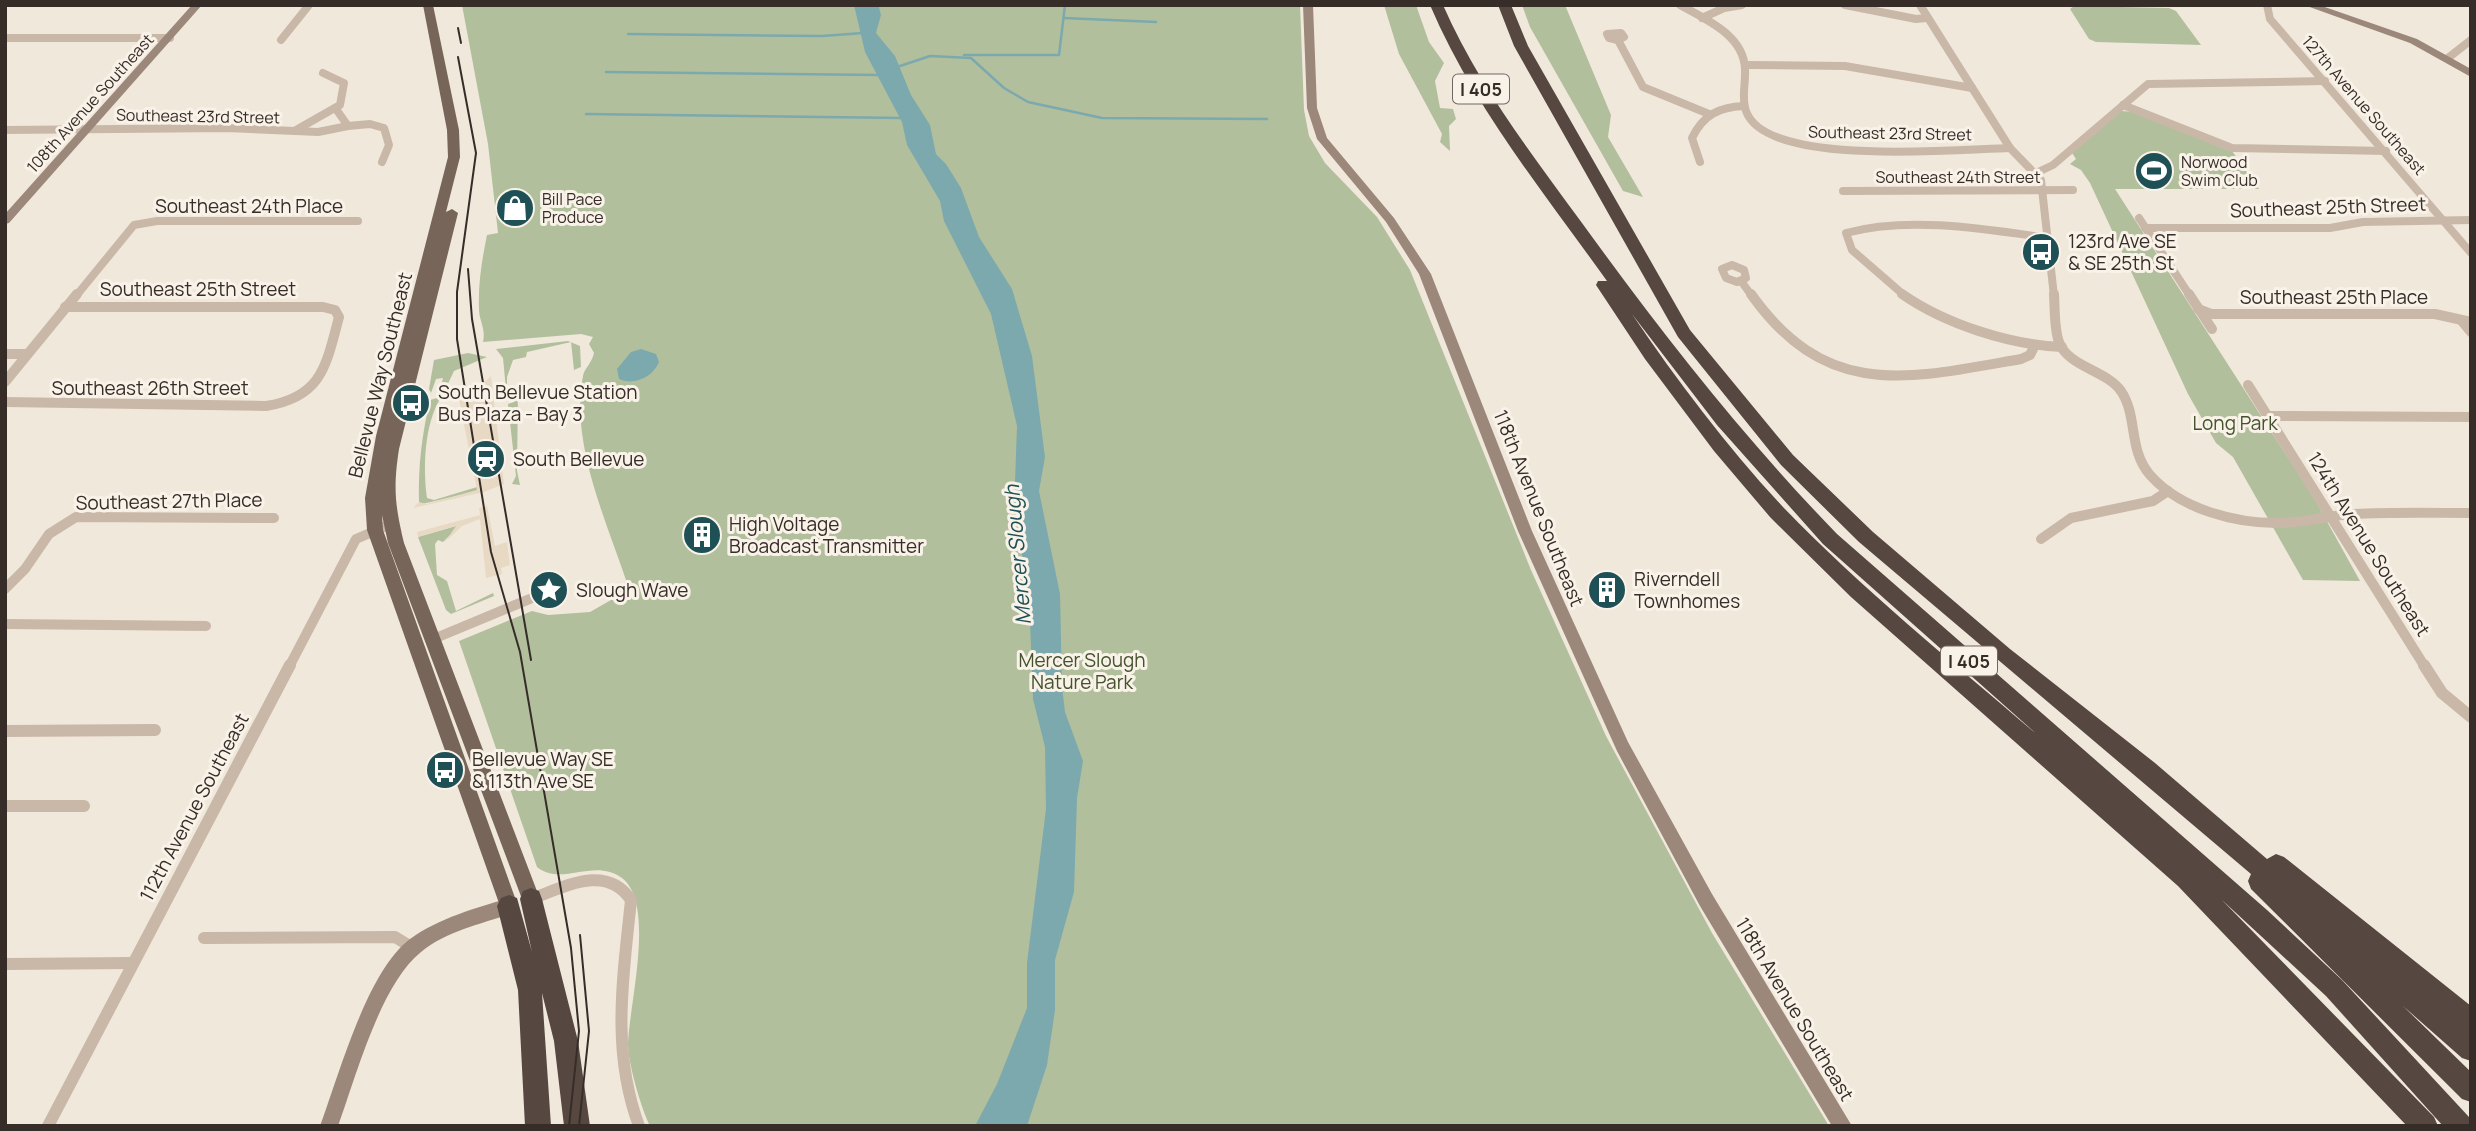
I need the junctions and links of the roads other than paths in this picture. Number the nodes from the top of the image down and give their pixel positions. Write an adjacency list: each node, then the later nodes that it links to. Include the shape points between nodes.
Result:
1 (197, 5): 18 (street, 108th Avenue Southeast)
2 (309, 5): 19 (street)
3 (428, 5): 58 (main road, Bellevue Way Southeast, via 455,149)
4 (436, 5): 64 (main road, Bellevue Way Southeast, via 464,149)
5 (1308, 5): 105 (street, 118th Avenue Southeast, via 1312,108 1321,139 1390,220 1425,274 1535,555 1622,746 1706,900)
6 (1436, 5): 38 (highway, I 405, via 1471,75)
7 (1504, 5): 83 (highway, I 405, via 1521,46 1646,271 1684,333 1729,392 1787,460 1866,537)
8 (1680, 5): 15 (street)
9 (1742, 5): 15 (street)
10 (1845, 5): 16 (street)
11 (1920, 5): 16 (street)
12 (2267, 5): 26 (street, 127th Avenue Southeast, via 2270,19)
13 (2309, 5): 14 (street)
14 (2338, 10): 22 (street)
15 (1702, 18): 23 (street, via 1730,37)
16 (1927, 18): 27 (street)
17 (5, 38): 18 (street)
18 (170, 38): 34 (street, 108th Avenue Southeast)
19 (281, 40)
20 (1618, 40): 31 (street, via 1643,87)
21 (2471, 40): 22 (street)
22 (2448, 58): 25 (street)
23 (1746, 65): 27 (street, via 1845,66); 29 (street)
24 (323, 73): 30 (street, via 344,83)
25 (2471, 74)
26 (2325, 80): 28 (street, via 2148,83); 37 (street, 127th Avenue Southeast)
27 (1972, 88): 36 (street)
28 (2123, 105): 37 (street, via 2232,148); 41 (street, via 2053,165)
29 (1744, 106): 31 (street); 36 (street, Southeast 23rd Street, via 1764,130 1814,149)
30 (336, 109): 32 (street); 35 (street)
31 (1709, 114): 40 (street, via 1692,138)
32 (348, 126): 35 (street, Southeast 23rd Street); 39 (street, Southeast 23rd Street, via 384,128 390,142)
33 (5, 130): 34 (street, Southeast 23rd Street)
34 (87, 130): 35 (street, Southeast 23rd Street); 47 (street, 108th Avenue Southeast)
35 (294, 131)
36 (2010, 148): 41 (street)
37 (2386, 151): 49 (street, 127th Avenue Southeast)
38 (1525, 155): 94 (highway, via 1634,331 1720,446 1777,512 1858,591 2186,879); 108 (highway, I 405, via 1695,386 1787,496 1829,539 2334,988)
39 (382, 162)
40 (1700, 162)
41 (2036, 173): 42 (street)
42 (2043, 190): 43 (street, Southeast 24th Street); 44 (street, Southeast 24th Street); 51 (street)
43 (2073, 190)
44 (1843, 191)
45 (2139, 218): 50 (street)
46 (2471, 220): 49 (street, Southeast 25th Street)
47 (5, 221)
48 (358, 221): 54 (street, Southeast 24th Place, via 139,223 128,229)
49 (2443, 221): 50 (street, Southeast 25th Street, via 2363,222 2330,228); 52 (street, 127th Avenue Southeast)
50 (2145, 228): 55 (street)
51 (2048, 238): 60 (street, via 1978,229 1871,228 1846,233 1845,239 1850,249 1917,303); 61 (street)
52 (2471, 253)
53 (1741, 281): 60 (street, via 1790,340 1842,370 1889,378 1927,375 2021,359 2030,355)
54 (65, 307): 63 (street); 67 (street, Southeast 25th Street, via 331,307 339,317 322,376)
55 (2198, 309): 56 (street, Southeast 25th Place, via 2211,314 2435,314); 57 (street)
56 (2466, 321): 59 (street)
57 (2212, 329)
58 (411, 331): 64 (main road); 75 (main road, Bellevue Way Southeast, via 376,469 373,505)
59 (2471, 332)
60 (2035, 345): 61 (street)
61 (2062, 347): 71 (street, via 2118,387 2130,410 2135,454 2148,474)
62 (5, 354): 63 (street)
63 (27, 354): 65 (street)
64 (419, 354): 75 (main road, Bellevue Way Southeast, via 390,463)
65 (5, 382)
66 (2248, 385): 69 (street, 124th Avenue Southeast)
67 (295, 400): 68 (street, Southeast 26th Street, via 266,406)
68 (5, 402)
69 (2267, 416): 70 (street); 73 (street, 124th Avenue Southeast)
70 (2471, 417)
71 (2168, 491): 73 (street, via 2200,507 2260,522); 76 (street, via 2153,501 2071,518)
72 (2471, 513): 73 (street)
73 (2330, 515): 82 (street, 124th Avenue Southeast, via 2442,693)
74 (274, 517): 77 (street, Southeast 27th Place, via 64,520)
75 (383, 527): 81 (main road, Bellevue Way Southeast); 92 (street, 112th Avenue Southeast, via 356,539)
76 (2041, 539)
77 (6, 586)
78 (549, 591): 81 (street)
79 (5, 624): 80 (street)
80 (206, 626)
81 (423, 644): 89 (main road, Bellevue Way Southeast); 89 (main road, Bellevue Way Southeast, via 480,826 496,833)
82 (2469, 716)
83 (2081, 718): 86 (highway, I 405); 95 (highway, via 2230,827)
84 (155, 730): 85 (street)
85 (5, 731)
86 (2147, 769): 96 (highway, I 405); 98 (highway)
87 (5, 806): 88 (street)
88 (84, 806)
89 (520, 902): 91 (street, via 450,926); 97 (highway); 99 (highway, via 556,991); 104 (street, via 594,878 617,882 626,890 631,900 619,1030 622,1079)
90 (204, 938): 91 (street, via 395,937)
91 (413, 948): 101 (street, via 374,1009)
92 (133, 963): 93 (street); 100 (street, 112th Avenue Southeast)
93 (5, 964)
94 (2305, 999): 106 (highway); 107 (highway)
95 (2471, 1020)
96 (2471, 1049)
97 (534, 1061): 102 (highway); 103 (highway)
98 (2471, 1090)
99 (576, 1122)
100 (48, 1126)
101 (329, 1126)
102 (531, 1126)
103 (538, 1126)
104 (639, 1126)
105 (1843, 1126)
106 (2406, 1126)
107 (2425, 1126)
108 (2460, 1126)

